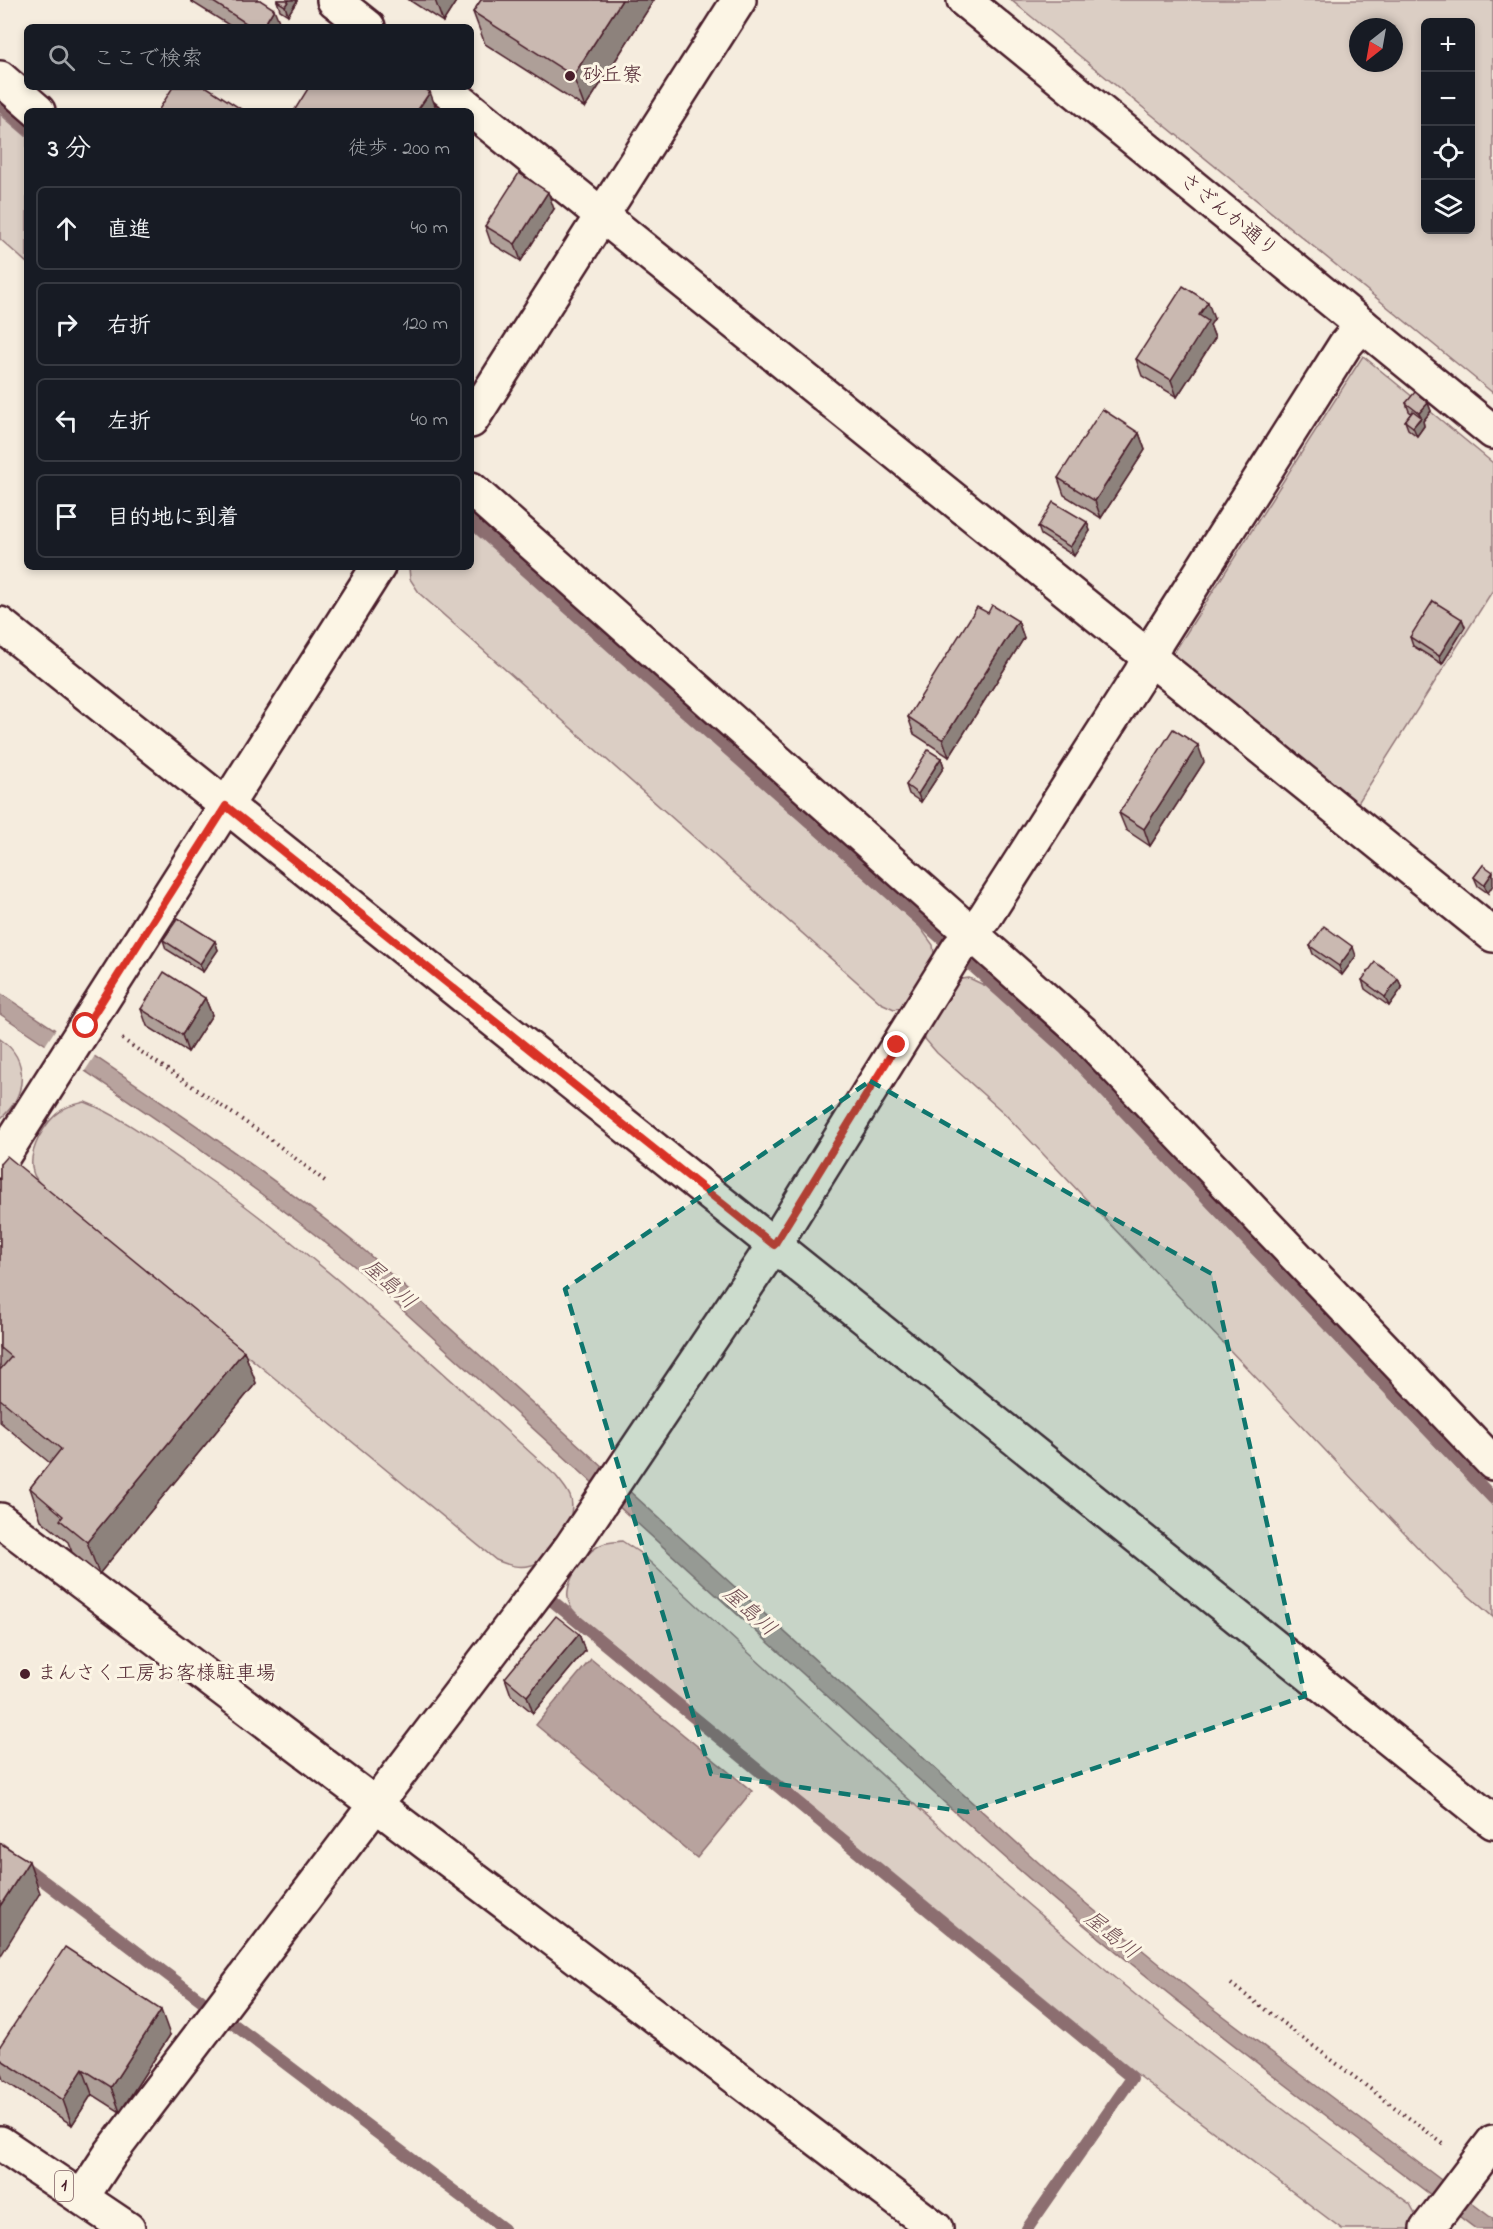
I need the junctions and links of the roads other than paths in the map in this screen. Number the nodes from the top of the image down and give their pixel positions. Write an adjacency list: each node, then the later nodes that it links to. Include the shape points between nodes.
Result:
1 (334, 0): 4 (main road)
2 (739, 0): 10 (main road)
3 (964, 0): 11 (main road, さざんか通り)
4 (364, 24)
5 (0, 78): 7 (main road)
6 (447, 90): 8 (main road)
7 (35, 108)
8 (469, 108)
9 (474, 112): 10 (main road)
10 (602, 215): 12 (main road); 17 (main road)
11 (1362, 325): 13 (main road, さざんか通り); 17 (main road, via 1345,345)
12 (474, 416)
13 (1493, 432)
14 (474, 492): 19 (main road)
15 (376, 570): 18 (main road)
16 (0, 624): 18 (main road)
17 (1149, 656): 19 (main road); 20 (main road)
18 (226, 806): 21 (main road); 22 (main road)
19 (972, 933): 22 (main road, via 958,949); 23 (main road, via 1082,1032)
20 (1493, 935)
21 (0, 1161)
22 (774, 1245): 25 (main road, via 571,1547); 26 (main road)
23 (1493, 1463)
24 (0, 1520): 25 (main road)
25 (375, 1804): 29 (main road); 32 (main road)
26 (1493, 1822)
27 (0, 2143): 29 (main road, 1)
28 (1478, 2162): 30 (main road)
29 (82, 2197): 31 (main road, 1)
30 (1431, 2224)
31 (128, 2229)
32 (936, 2229)

